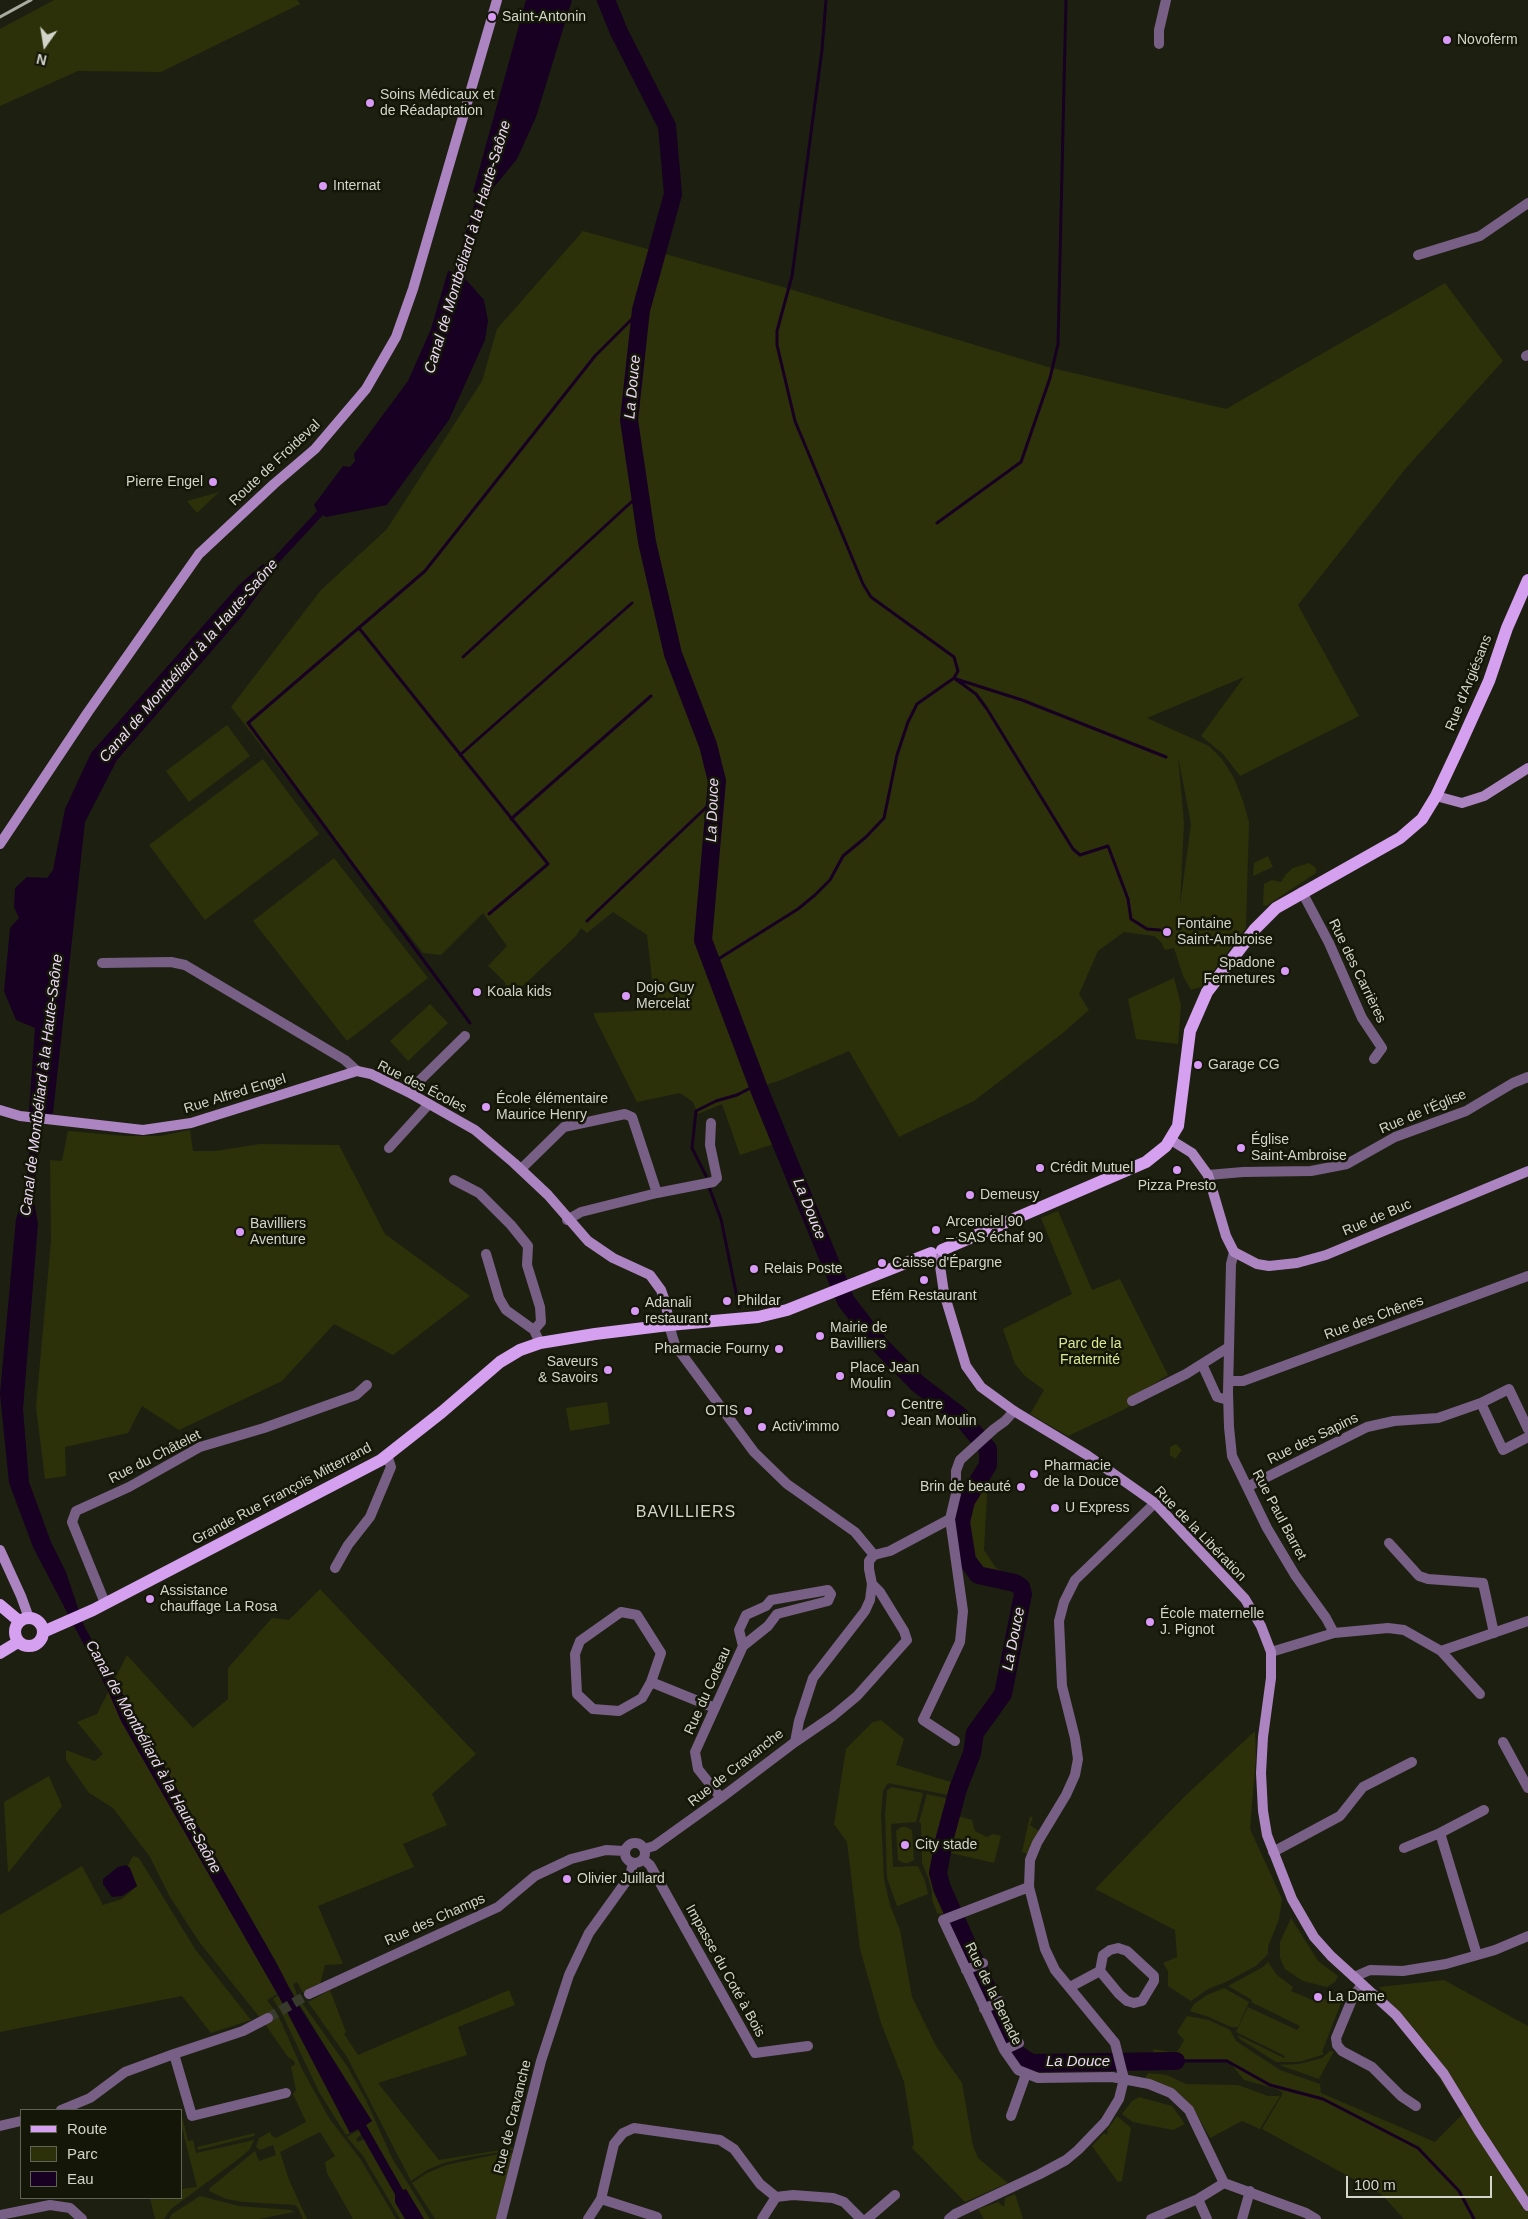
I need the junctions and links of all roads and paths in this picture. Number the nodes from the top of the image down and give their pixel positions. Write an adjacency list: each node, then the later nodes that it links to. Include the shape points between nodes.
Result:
1 (497, 0): 9 (street, Route de Froideval, via 413,289 396,337 366,389 315,449 199,554)
2 (1166, 0): 3 (street)
3 (1159, 44)
4 (1528, 203): 5 (street, via 1480,236)
5 (1418, 255)
6 (1528, 580): 8 (main road, Rue d'Argiésans, via 1489,681)
7 (1528, 768): 8 (street, via 1484,796 1462,803)
8 (1436, 796): 10 (main road, Grande Rue François Mitterrand, via 1422,819 1400,838)
9 (0, 844)
10 (1302, 892): 13 (street, Rue des Carrières, via 1362,1018 1382,1048); 20 (main road, Grande Rue François Mitterrand, via 1276,908 1256,929 1199,1007 1190,1031 1179,1117)
11 (102, 962): 14 (street, Rue des Écoles, via 185,965 345,1060)
12 (465, 1036): 16 (street)
13 (1374, 1059)
14 (357, 1071): 16 (street, Rue des Écoles, via 371,1074); 18 (street, Rue Alfred Engel, via 191,1123 143,1130 25,1117)
15 (1528, 1077): 24 (street, Rue de l'Église, via 1466,1111 1395,1137 1347,1164 1311,1171)
16 (408, 1092): 17 (street, Rue des Écoles)
17 (429, 1104): 21 (street); 22 (street, Rue des Écoles, via 475,1130)
18 (0, 1110)
19 (711, 1123): 26 (street, via 710,1145 717,1178 713,1182)
20 (1171, 1140): 24 (street, via 1192,1153); 30 (main road, Grande Rue François Mitterrand, via 1146,1162)
21 (389, 1148)
22 (521, 1169): 26 (street, via 564,1127 625,1114 632,1117); 27 (street, Rue des Écoles, via 548,1195)
23 (1528, 1171): 28 (street, Rue de Buc, via 1326,1255 1297,1263 1268,1266)
24 (1208, 1175): 28 (street)
25 (454, 1180): 33 (street, via 479,1194 528,1246 527,1265 540,1307 541,1322)
26 (657, 1193): 27 (street, via 581,1212)
27 (567, 1220): 32 (street, Rue des Écoles, via 606,1254 650,1275 661,1290)
28 (1234, 1252): 35 (street, Rue Paul Barret)
29 (486, 1254): 33 (street, via 499,1298 506,1310)
30 (937, 1254): 32 (main road, Grande Rue François Mitterrand, via 758,1318); 42 (street, Rue de la Libération, via 944,1293 966,1366 981,1387)
31 (1528, 1276): 37 (street, Rue des Chênes, via 1243,1381)
32 (668, 1325): 34 (main road, Grande Rue François Mitterrand); 51 (street, via 675,1345 754,1452 787,1484 855,1532)
33 (534, 1330): 34 (street)
34 (540, 1343): 45 (main road, Grande Rue François Mitterrand, via 500,1362)
35 (1229, 1347): 36 (street); 37 (street, Rue Paul Barret)
36 (1202, 1364): 39 (street, via 1217,1398); 40 (street)
37 (1229, 1381): 39 (street, Rue Paul Barret)
38 (368, 1385): 54 (street, Rue du Châtelet, via 356,1395 200,1447 129,1487 76,1510 72,1522)
39 (1228, 1400): 46 (street, Rue Paul Barret, via 1232,1456)
40 (1132, 1402)
41 (1481, 1403): 43 (street, Rue des Sapins, via 1509,1389); 44 (street, via 1503,1450); 46 (street, Rue des Sapins, via 1438,1418 1394,1421 1367,1427)
42 (1014, 1411): 47 (street, Rue de la Libération); 48 (street, via 960,1460)
43 (1528, 1429)
44 (1528, 1437)
45 (387, 1455): 52 (street, via 392,1467 370,1517); 54 (main road, Grande Rue François Mitterrand)
46 (1247, 1487): 59 (street, Rue Paul Barret, via 1295,1575)
47 (1156, 1503): 64 (street, Rue de la Libération, via 1245,1599); 81 (street, via 1075,1580 1064,1602 1059,1620 1062,1686 1075,1738 1076,1775 1037,1843 1030,1860)
48 (950, 1519): 51 (street, via 890,1551); 69 (street, via 963,1611 960,1642 923,1720)
49 (1389, 1543): 60 (street, via 1419,1576 1483,1582)
50 (0, 1550): 56 (street, via 21,1596)
51 (874, 1555): 53 (street, Rue de Cravanche, via 869,1561)
52 (335, 1568)
53 (872, 1584): 70 (street, Rue de Cravanche, via 865,1611 813,1678); 70 (street, via 885,1600 907,1640 857,1696)
54 (105, 1603): 58 (main road, Grande Rue François Mitterrand)
55 (0, 1605): 56 (main road)
56 (24, 1620): 58 (main road, via 40,1624); 61 (main road, via 14,1634)
57 (1528, 1621): 60 (street)
58 (43, 1632): 61 (main road, via 36,1645 26,1647)
59 (1334, 1633): 63 (street, via 1388,1628 1404,1630); 64 (street)
60 (1494, 1633): 63 (street)
61 (18, 1642): 65 (main road)
62 (743, 1646): 62 (street, Rue du Coteau, via 739,1630 746,1615 766,1606 771,1600 828,1590 831,1594 828,1601 777,1614 768,1626); 68 (street, Rue du Coteau)
63 (1440, 1651): 67 (street)
64 (1271, 1652): 79 (street, Rue de la Libération, via 1261,1773 1266,1835)
65 (0, 1653)
66 (651, 1682): 66 (street, via 661,1653 637,1615 620,1612 580,1641 575,1654 577,1694 593,1709 619,1711 642,1698); 68 (street)
67 (1480, 1694)
68 (715, 1708): 74 (street, Rue du Coteau, via 695,1752 698,1769)
69 (956, 1741)
70 (795, 1742): 74 (street, Rue de Cravanche)
71 (1503, 1742): 73 (street)
72 (1412, 1762): 79 (street, via 1363,1787 1340,1816)
73 (1528, 1788)
74 (721, 1798): 80 (street, Rue de Cravanche)
75 (1484, 1810): 76 (street)
76 (1440, 1833): 77 (street); 83 (street)
77 (1404, 1848)
78 (624, 1851): 80 (street, via 626,1858); 80 (street, Rue des Champs, via 633,1843 640,1844); 87 (street, Rue des Champs, via 606,1850 571,1859 535,1876 498,1907)
79 (1273, 1852): 85 (street, Rue de la Libération, via 1292,1899 1314,1937)
80 (640, 1857): 90 (street, Impasse du Coté à Bois, via 650,1865 755,2053); 111 (street, Rue de Cravanche, via 589,1933 569,1975 541,2061)
81 (1028, 1886): 86 (street, via 1045,1949 1055,1970); 91 (street, Rue de la Benade, via 943,1920 975,1966)
82 (1528, 1936): 83 (street)
83 (1477, 1955): 85 (street, via 1403,1971 1370,1970)
84 (1100, 1971): 84 (street, via 1119,1994 1134,2003 1142,2001 1154,1981 1154,1976 1128,1951 1118,1948 1103,1955); 86 (street)
85 (1358, 1980): 96 (street, via 1336,2038 1337,2045 1372,2066 1401,2096); 107 (street, Rue de la Libération, via 1396,2015 1444,2074)
86 (1070, 1987): 94 (street, via 1111,2036)
87 (309, 1994)
88 (268, 2018): 92 (street, via 243,2032)
89 (1019, 2043): 91 (street)
90 (808, 2046)
91 (1006, 2049): 93 (street, Rue de la Benade, via 1018,2070)
92 (174, 2054): 95 (street, via 192,2116); 97 (street, via 125,2072 90,2098)
93 (1026, 2074): 94 (street, via 1038,2078); 98 (street)
94 (1124, 2079): 101 (street, via 1161,2088 1189,2110); 116 (street, via 1119,2099 1105,2122 1078,2150 1040,2174)
95 (286, 2093)
96 (1416, 2106)
97 (63, 2109)
98 (1011, 2116)
99 (20, 2121): 100 (street)
100 (0, 2126)
101 (1224, 2183): 102 (street); 106 (street)
102 (1250, 2191): 119 (street); 120 (street)
103 (895, 2195): 115 (street)
104 (776, 2197): 105 (street, via 760,2184 734,2149 720,2140 634,2128 623,2133 614,2144); 113 (street); 114 (street, via 833,2198 844,2202)
105 (601, 2198): 109 (street); 112 (street)
106 (1198, 2198): 117 (street); 118 (street)
107 (1528, 2206)
108 (0, 2214): 110 (street, via 50,2205 70,2208)
109 (658, 2217)
110 (82, 2219)
111 (501, 2219)
112 (588, 2219)
113 (762, 2219)
114 (861, 2219)
115 (867, 2219)
116 (949, 2219)
117 (1151, 2219)
118 (1207, 2219)
119 (1242, 2219)
120 (1316, 2219)

